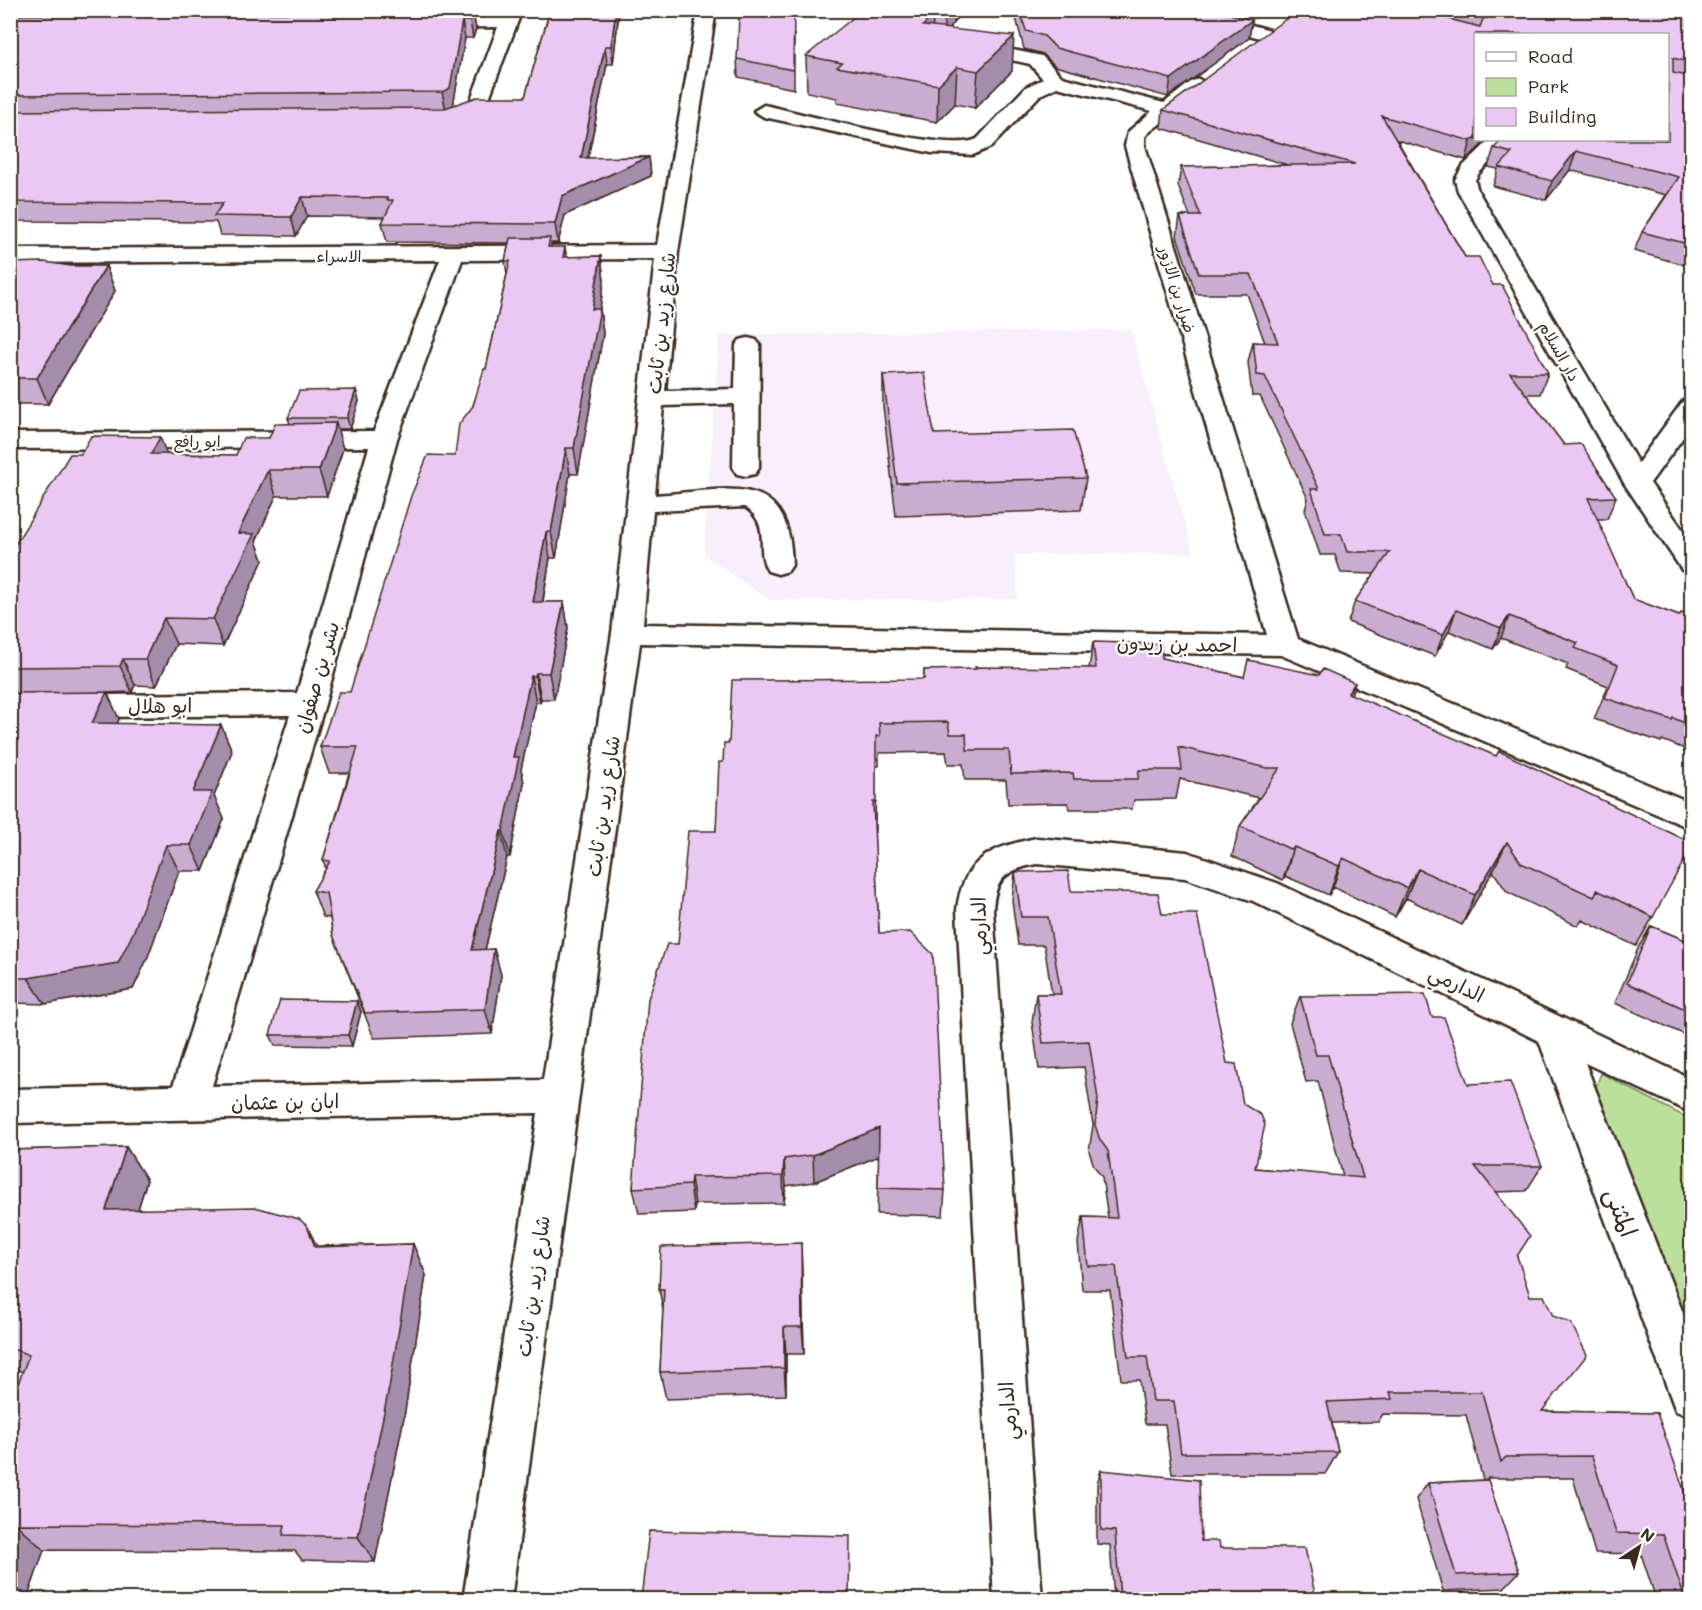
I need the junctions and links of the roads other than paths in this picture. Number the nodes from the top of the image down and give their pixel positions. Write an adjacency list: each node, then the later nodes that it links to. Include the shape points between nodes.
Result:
1 (706, 10): 13 (street, شارع زيد بن ثابت)
2 (1174, 10): 5 (street)
3 (510, 16): 4 (street); 11 (street, via 478,105 454,116)
4 (412, 23)
5 (1268, 35)
6 (950, 42): 8 (street, via 1036,60)
7 (1212, 75): 9 (street, ضرار بن الازور)
8 (1055, 81): 9 (street); 10 (street, via 1033,91 984,143 973,149 932,147)
9 (1166, 109): 28 (street, ضرار بن الازور, via 1135,136 1135,146)
10 (764, 111)
11 (424, 118)
12 (1500, 141): 23 (street, دار السلام, via 1470,170 1466,180 1468,192)
13 (667, 252): 14 (street, الاسراء); 18 (street, شارع زيد بن ثابت)
14 (453, 254): 15 (street, الاسراء); 20 (street, بشر بن صفوان)
15 (10, 256)
16 (748, 345): 17 (street)
17 (747, 396): 18 (street); 22 (street)
18 (651, 399): 24 (street, شارع زيد بن ثابت)
19 (1692, 406): 23 (street)
20 (384, 439): 21 (street, ابو رافع); 29 (street, بشر بن صفوان)
21 (10, 441)
22 (746, 468)
23 (1637, 483): 25 (street, دار السلام)
24 (640, 504): 26 (street, via 743,498 758,501 769,514 778,536); 27 (street, شارع زيد بن ثابت)
25 (1692, 564)
26 (778, 565)
27 (627, 633): 28 (street, احمد بن زيدون); 33 (street, شارع زيد بن ثابت)
28 (1285, 645): 31 (street, احمد بن زيدون)
29 (309, 704): 30 (street, ابو هلال); 35 (street, بشر بن صفوان)
30 (10, 707)
31 (1692, 817)
32 (1553, 1029): 34 (street, الدارمي); 37 (street, المثنى); 39 (street, الدارمي, via 1265,892 1187,865 1037,851 1016,854 997,863 983,876 975,892 975,910)
33 (559, 1095): 35 (street, ابان بن عثمان); 38 (street, شارع زيد بن ثابت)
34 (1692, 1097)
35 (187, 1103): 36 (street, ابان بن عثمان)
36 (10, 1106)
37 (1692, 1395)
38 (487, 1599)
39 (1018, 1599)

